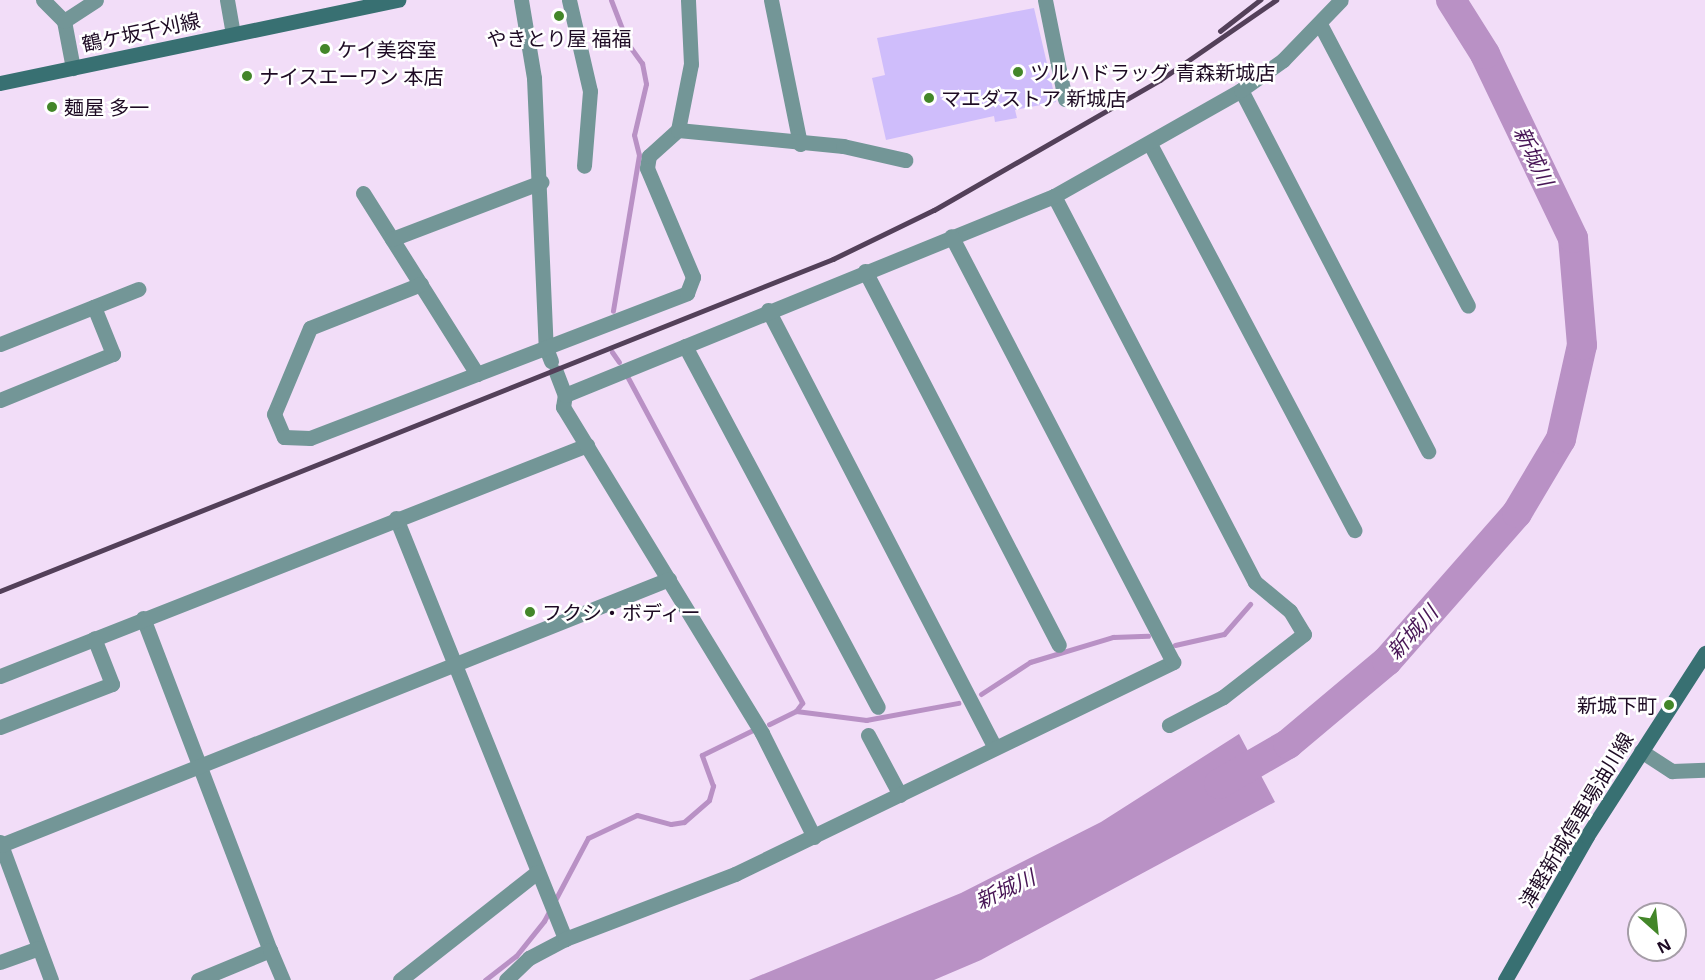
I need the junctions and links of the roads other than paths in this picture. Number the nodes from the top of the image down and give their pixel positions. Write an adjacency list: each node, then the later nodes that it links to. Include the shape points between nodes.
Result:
1 (43, 0): 11 (street)
2 (96, 0): 11 (street)
3 (227, 0): 13 (street)
4 (398, 0): 13 (main road, 鶴ケ坂千刈線)
5 (521, 0): 23 (street, via 534,78)
6 (569, 0): 22 (street, via 590,91)
7 (688, 0): 18 (street, via 691,64)
8 (771, 0): 19 (street)
9 (1045, 0): 17 (street)
10 (1341, 0): 12 (street)
11 (64, 21): 14 (street)
12 (1320, 24): 16 (street, via 1283,60); 31 (street)
13 (233, 33): 14 (main road, 鶴ケ坂千刈線)
14 (73, 68): 15 (main road, 鶴ケ坂千刈線)
15 (0, 83)
16 (1241, 90): 20 (street); 41 (street)
17 (1065, 99)
18 (678, 130): 19 (street); 36 (street, via 649,156 647,168 693,277 687,293)
19 (800, 144): 21 (street, via 843,146)
20 (1150, 144): 25 (street); 43 (street)
21 (905, 160)
22 (584, 166)
23 (541, 182): 27 (street); 36 (street)
24 (363, 193): 27 (street)
25 (1054, 196): 26 (street); 52 (street, via 1255,582 1290,611 1304,634 1223,697)
26 (951, 236): 28 (street); 55 (street, via 1173,662)
27 (392, 239): 29 (street)
28 (865, 271): 33 (street); 47 (street)
29 (421, 284): 37 (street); 37 (street, via 310,328 274,414 284,437 310,438)
30 (138, 289): 32 (street)
31 (1468, 306)
32 (94, 307): 34 (street); 39 (street, via 113,354)
33 (768, 310): 35 (street); 55 (street)
34 (0, 344)
35 (685, 346): 38 (street); 51 (street)
36 (551, 361): 37 (street); 38 (street)
37 (477, 374)
38 (565, 395): 40 (street, via 563,407)
39 (0, 400)
40 (587, 445): 42 (street); 44 (street)
41 (1428, 451)
42 (396, 518): 45 (street); 49 (street)
43 (1354, 530)
44 (669, 579): 49 (street); 60 (street, via 762,733)
45 (143, 618): 46 (street); 57 (street)
46 (94, 638): 50 (street); 53 (street, via 112,684)
47 (1059, 645)
48 (1705, 653): 56 (main road, 津軽新城停車場油川線)
49 (453, 664): 57 (street); 62 (street)
50 (0, 676)
51 (878, 707)
52 (1169, 725)
53 (0, 727)
54 (868, 735): 59 (street)
55 (995, 747): 59 (street)
56 (1641, 751): 58 (street, via 1672,771); 72 (main road, 津軽新城停車場油川線)
57 (198, 765): 61 (street); 65 (street)
58 (1705, 770)
59 (900, 795): 60 (street)
60 (814, 837): 63 (street, via 725,878)
61 (1, 843): 64 (street)
62 (537, 872): 63 (street); 70 (street)
63 (565, 939): 71 (street, via 529,958)
64 (39, 948): 66 (street); 67 (street)
65 (270, 950): 68 (street); 69 (street)
66 (0, 962)
67 (51, 980)
68 (198, 980)
69 (283, 980)
70 (400, 980)
71 (506, 980)
72 (1505, 980)

